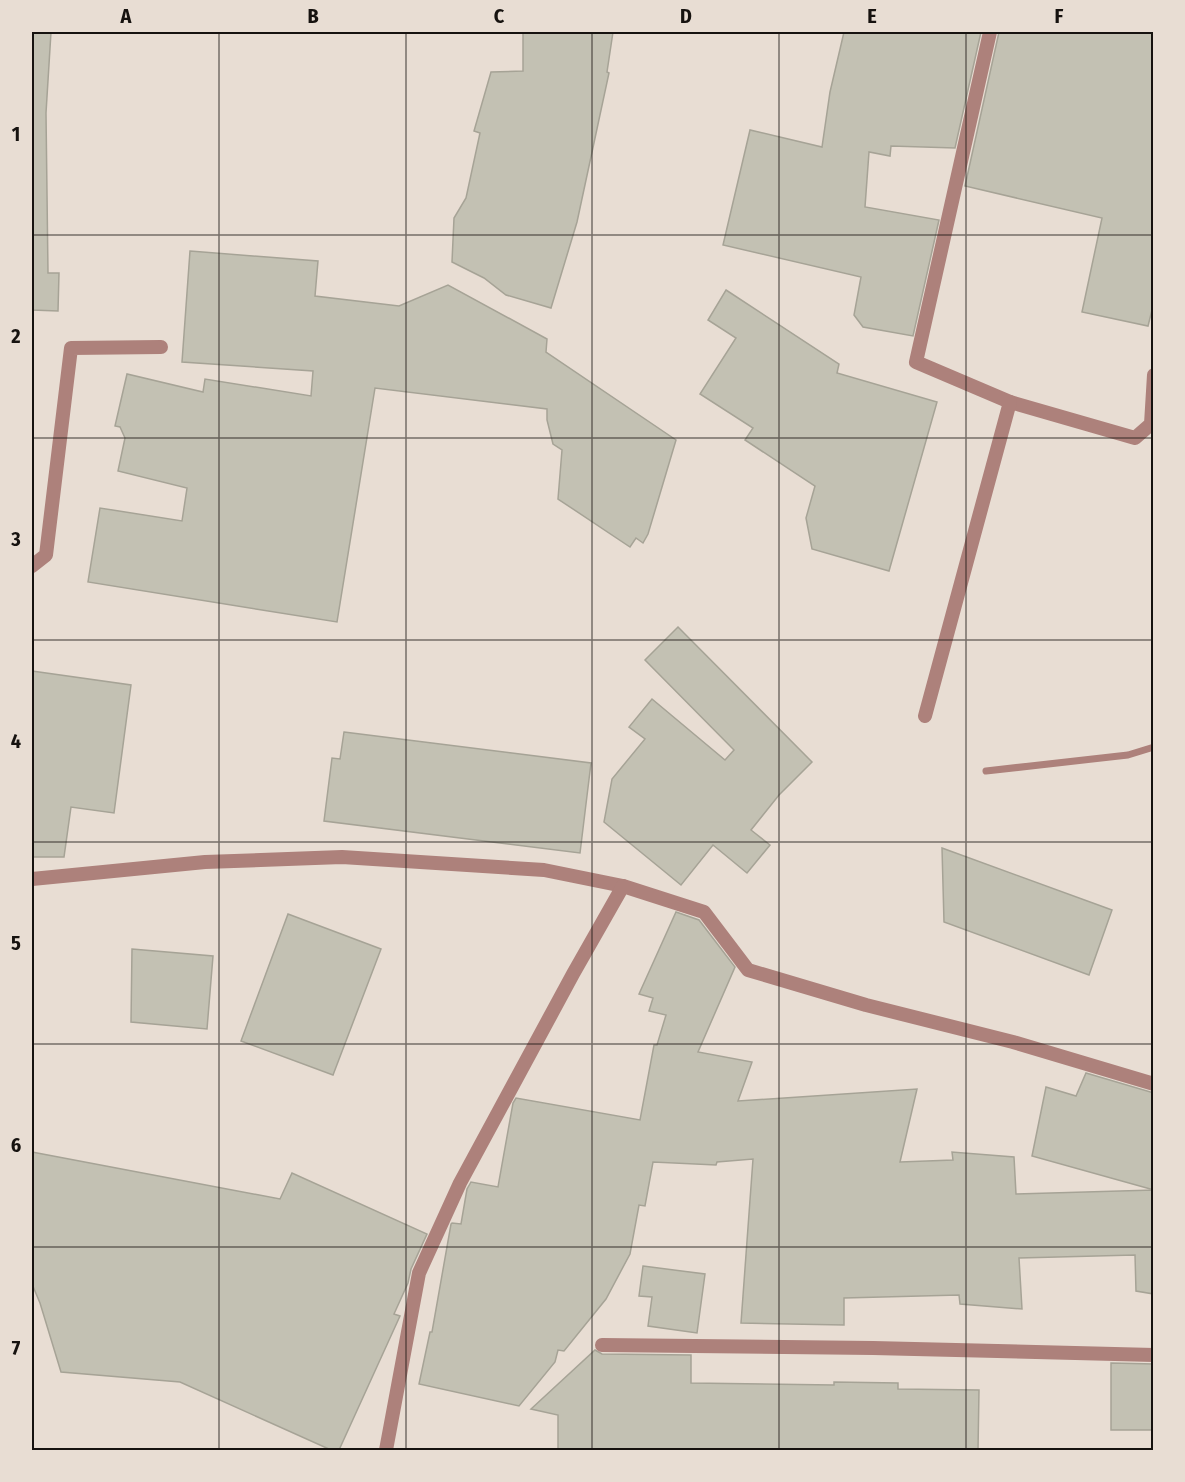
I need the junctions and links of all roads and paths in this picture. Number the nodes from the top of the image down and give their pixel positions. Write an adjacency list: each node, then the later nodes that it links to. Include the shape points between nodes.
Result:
1 (990, 32): 4 (street, via 916,362)
2 (162, 347): 5 (street, via 71,348 46,555)
3 (1154, 375): 4 (street, via 1151,424 1135,438)
4 (1010, 402): 6 (street)
5 (32, 566)
6 (925, 716)
7 (1154, 747): 8 (lane, via 1128,755)
8 (986, 771)
9 (32, 879): 10 (street, via 205,862 342,857 544,870)
10 (623, 886): 11 (street, via 704,912 748,970); 14 (street, via 460,1183 419,1273)
11 (1154, 1084)
12 (602, 1345): 13 (street)
13 (1154, 1355)
14 (386, 1450)

